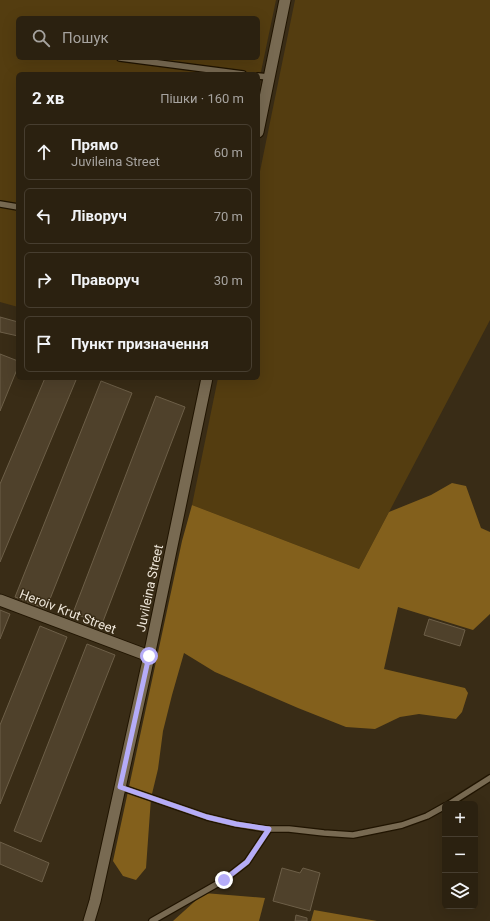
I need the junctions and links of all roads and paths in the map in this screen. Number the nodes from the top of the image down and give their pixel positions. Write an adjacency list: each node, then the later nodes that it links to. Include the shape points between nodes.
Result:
1 (285, 0): 4 (street)
2 (135, 60): 3 (lane)
3 (228, 72)
4 (264, 77): 5 (street)
5 (260, 114)
6 (0, 204): 7 (lane)
7 (16, 207)
8 (207, 380): 10 (street, Juvileina Street)
9 (0, 600): 10 (street, Heroiv Krut Street)
10 (149, 656): 12 (street, Juvileina Street)
11 (490, 778): 13 (lane)
12 (120, 787): 15 (lane, via 207,817); 16 (street, Juvileina Street)
13 (454, 801)
14 (442, 808): 15 (lane, via 427,816 402,824 353,835)
15 (269, 829): 17 (lane, via 247,862 224,880)
16 (89, 921)
17 (152, 921)

